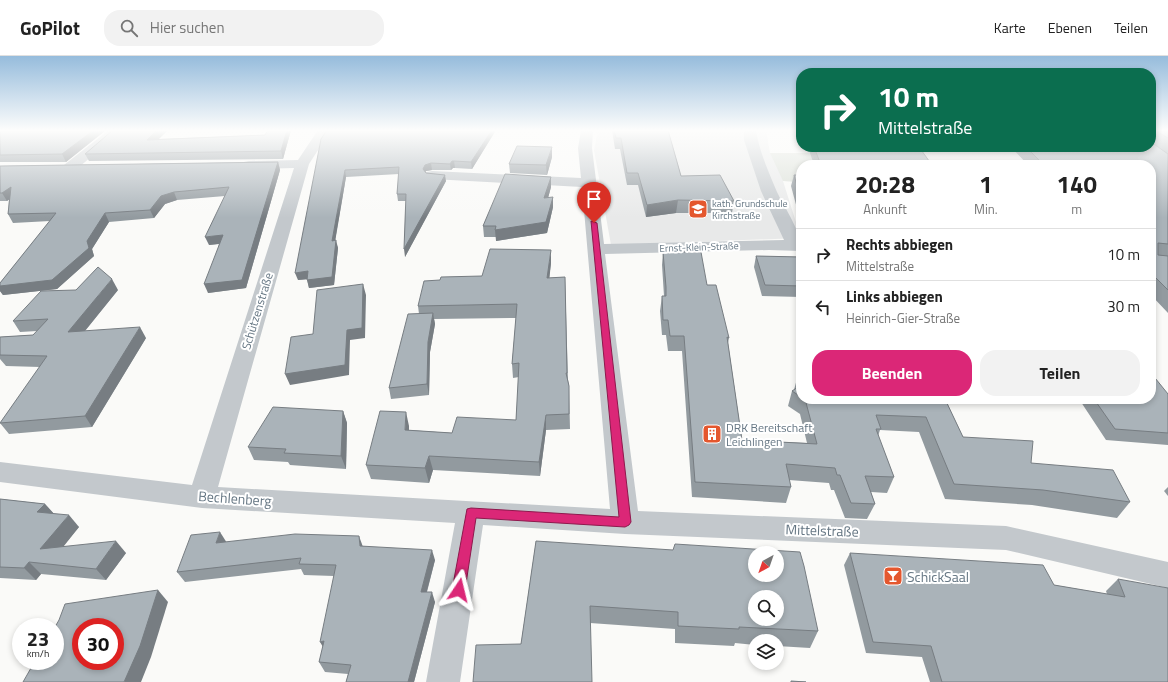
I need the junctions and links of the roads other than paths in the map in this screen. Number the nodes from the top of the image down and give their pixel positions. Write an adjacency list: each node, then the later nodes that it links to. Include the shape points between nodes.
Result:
1 (80, 159): 9 (street)
2 (305, 159): 6 (street, Schützenstraße)
3 (586, 159): 12 (street)
4 (758, 159): 13 (street, via 769,191)
5 (444, 162): 12 (street, via 442,166 448,170)
6 (302, 164): 7 (street); 17 (street, Schützenstraße)
7 (234, 165)
8 (54, 168): 9 (street)
9 (69, 168): 10 (street)
10 (93, 168)
11 (432, 175): 12 (street)
12 (589, 178): 15 (street)
13 (796, 242)
14 (796, 246): 15 (street, Ernst-Klein-Straße)
15 (596, 249): 19 (street)
16 (0, 472): 17 (street, Bechlenberg)
17 (202, 497): 18 (street, Bechlenberg)
18 (471, 513): 19 (street, Mittelstraße); 21 (street)
19 (625, 522): 20 (street, Mittelstraße, via 1006,538)
20 (1168, 575)
21 (443, 682)

